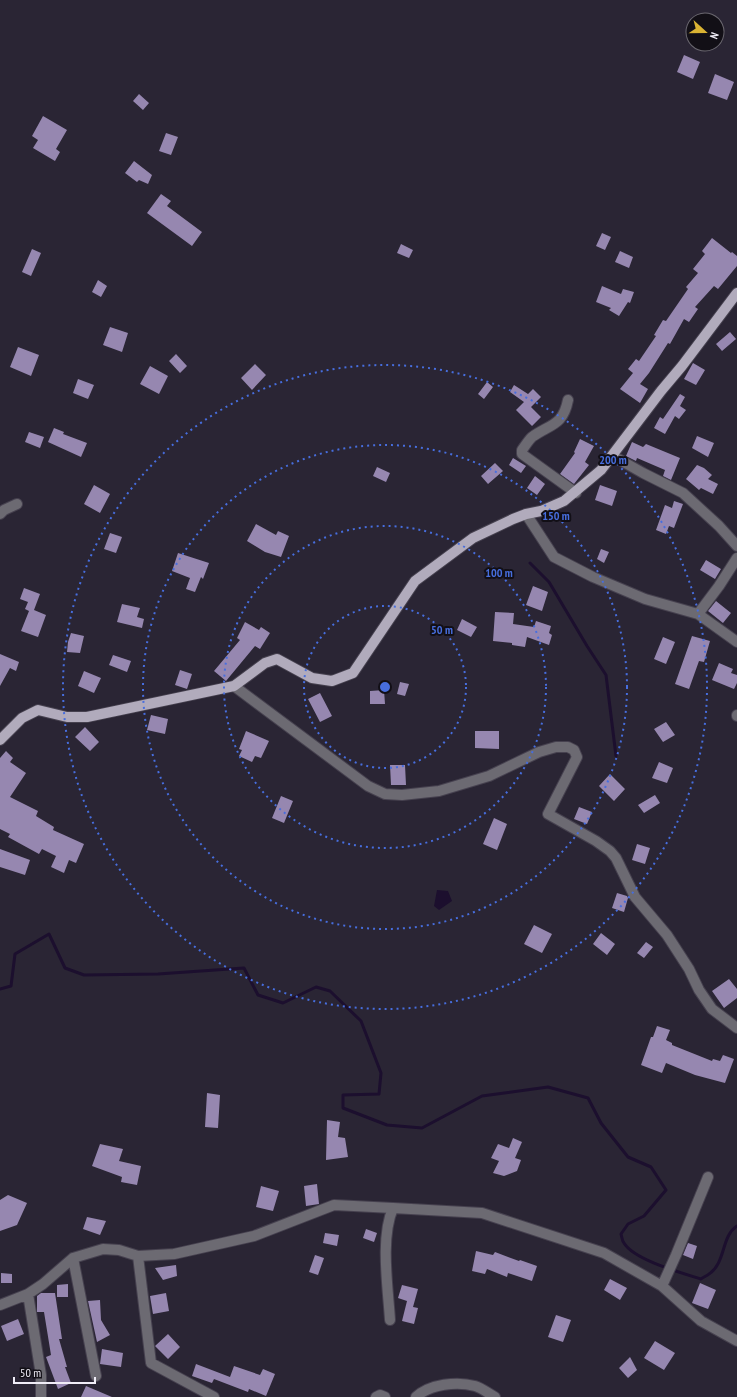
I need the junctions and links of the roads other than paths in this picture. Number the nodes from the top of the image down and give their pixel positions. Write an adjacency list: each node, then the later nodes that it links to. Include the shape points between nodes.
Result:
1 (737, 293): 3 (main road)
2 (568, 400): 4 (street, via 566,410 558,421 531,438 522,454)
3 (613, 456): 4 (main road); 8 (street, via 683,493)
4 (576, 492): 7 (main road, via 553,506)
5 (17, 504): 6 (street)
6 (0, 514)
7 (526, 514): 10 (street, via 554,557 645,599); 12 (main road, via 473,538 415,582 353,673 332,681 312,678 277,658 265,663)
8 (737, 546)
9 (737, 558): 10 (street)
10 (698, 614): 11 (street)
11 (737, 642)
12 (234, 686): 13 (main road, via 87,717 67,717 38,710 22,718); 14 (street, via 368,786 385,794 439,791 489,776 544,750 568,747 574,750 577,757 548,814 610,851 635,897 667,936 712,1009)
13 (0, 740)
14 (737, 1028)
15 (708, 1177): 19 (street)
16 (393, 1208): 17 (street, via 334,1205 254,1236 174,1254); 19 (street, via 482,1213 604,1253); 22 (street, via 386,1243)
17 (138, 1256): 18 (street, via 103,1249); 26 (street, via 151,1364)
18 (73, 1258): 20 (street); 24 (street)
19 (662, 1286): 23 (street, via 701,1321)
20 (28, 1294): 21 (street); 25 (street, via 41,1376)
21 (0, 1305)
22 (390, 1320)
23 (737, 1341)
24 (96, 1376)
25 (41, 1397)
26 (214, 1397)
27 (376, 1397): 28 (street)
28 (385, 1397)
29 (416, 1397): 30 (street, via 422,1391 448,1383 476,1386)
30 (495, 1397)

